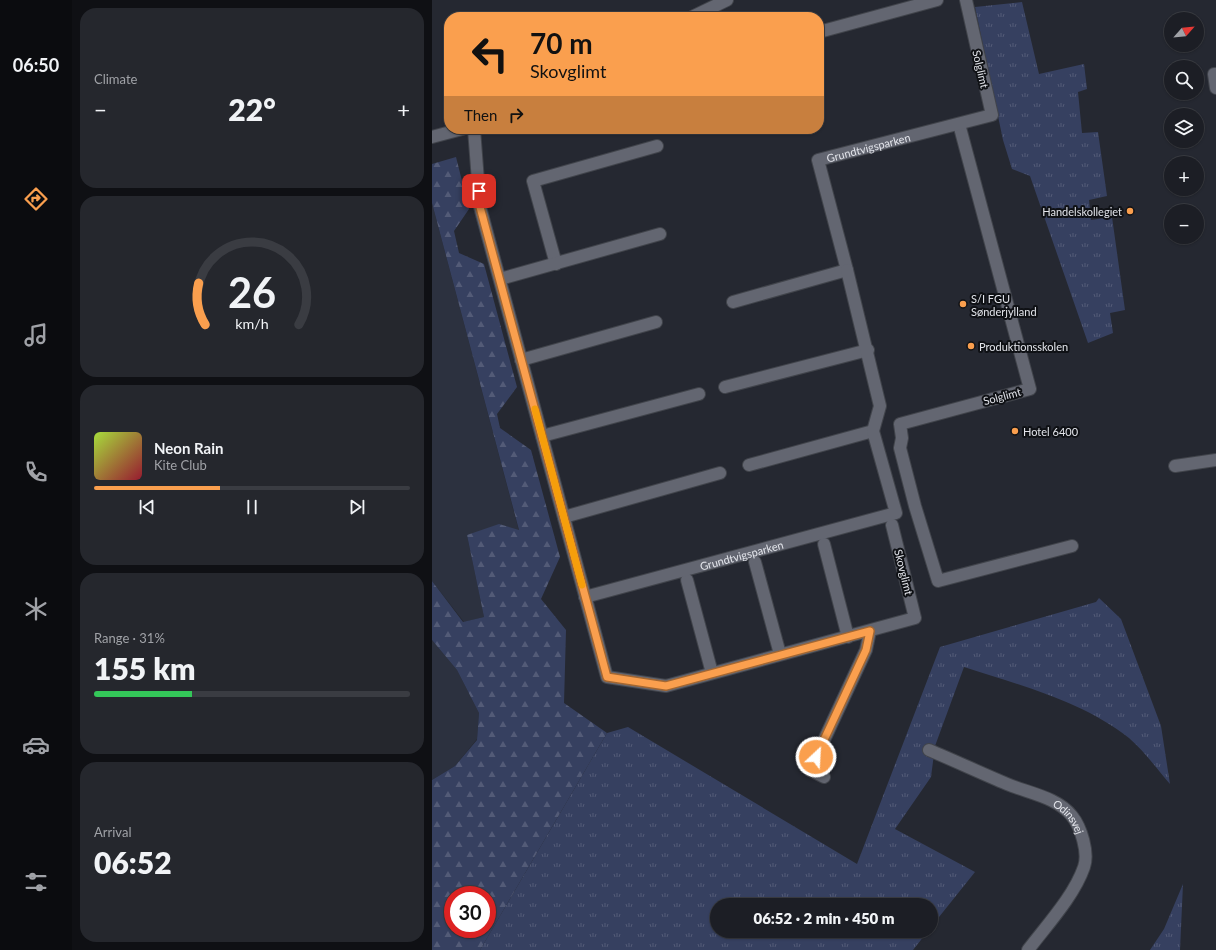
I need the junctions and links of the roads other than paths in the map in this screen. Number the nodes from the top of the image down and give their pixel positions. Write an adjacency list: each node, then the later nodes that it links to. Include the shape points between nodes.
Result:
1 (727, 0): 4 (street)
2 (937, 0): 5 (street)
3 (966, 0): 8 (street, Solglimt, via 992,115)
4 (702, 12)
5 (824, 31)
6 (1216, 74): 7 (street)
7 (1216, 88)
8 (959, 124): 15 (street, Grundtvigsparken, via 818,160); 32 (street, Solglimt, via 1030,389 900,424 900,448 914,506 938,581)
9 (444, 133): 11 (street)
10 (474, 134): 16 (street, via 480,207)
11 (432, 136)
12 (657, 146): 14 (street, via 533,181)
13 (660, 234): 14 (street)
14 (556, 264): 16 (street)
15 (847, 270): 17 (street); 19 (street, Grundtvigsparken)
16 (500, 280): 20 (street)
17 (733, 302)
18 (656, 322): 20 (street)
19 (868, 350): 21 (street); 23 (street, Grundtvigsparken, via 880,406)
20 (521, 360): 24 (street)
21 (725, 387)
22 (700, 394): 24 (street)
23 (873, 432): 26 (street); 35 (street, Grundtvigsparken, via 896,513)
24 (542, 436): 29 (street)
25 (1216, 460): 27 (street)
26 (749, 465)
27 (1176, 466)
28 (720, 473): 29 (street)
29 (564, 517): 35 (street)
30 (892, 525): 36 (street, Skovglimt, via 920,617)
31 (824, 544): 37 (street)
32 (1072, 546)
33 (755, 562): 38 (street)
34 (687, 580): 39 (street)
35 (585, 597): 39 (street, Skovglimt, via 607,677 666,686)
36 (870, 631): 37 (street, Skovglimt); 41 (street, via 866,650 810,770)
37 (848, 637): 38 (street, Skovglimt)
38 (780, 654): 39 (street, Skovglimt)
39 (712, 672)
40 (929, 750): 42 (street, Odinsvej, via 1054,801 1072,815 1081,832 1085,865 1077,884)
41 (824, 777)
42 (1028, 950)

